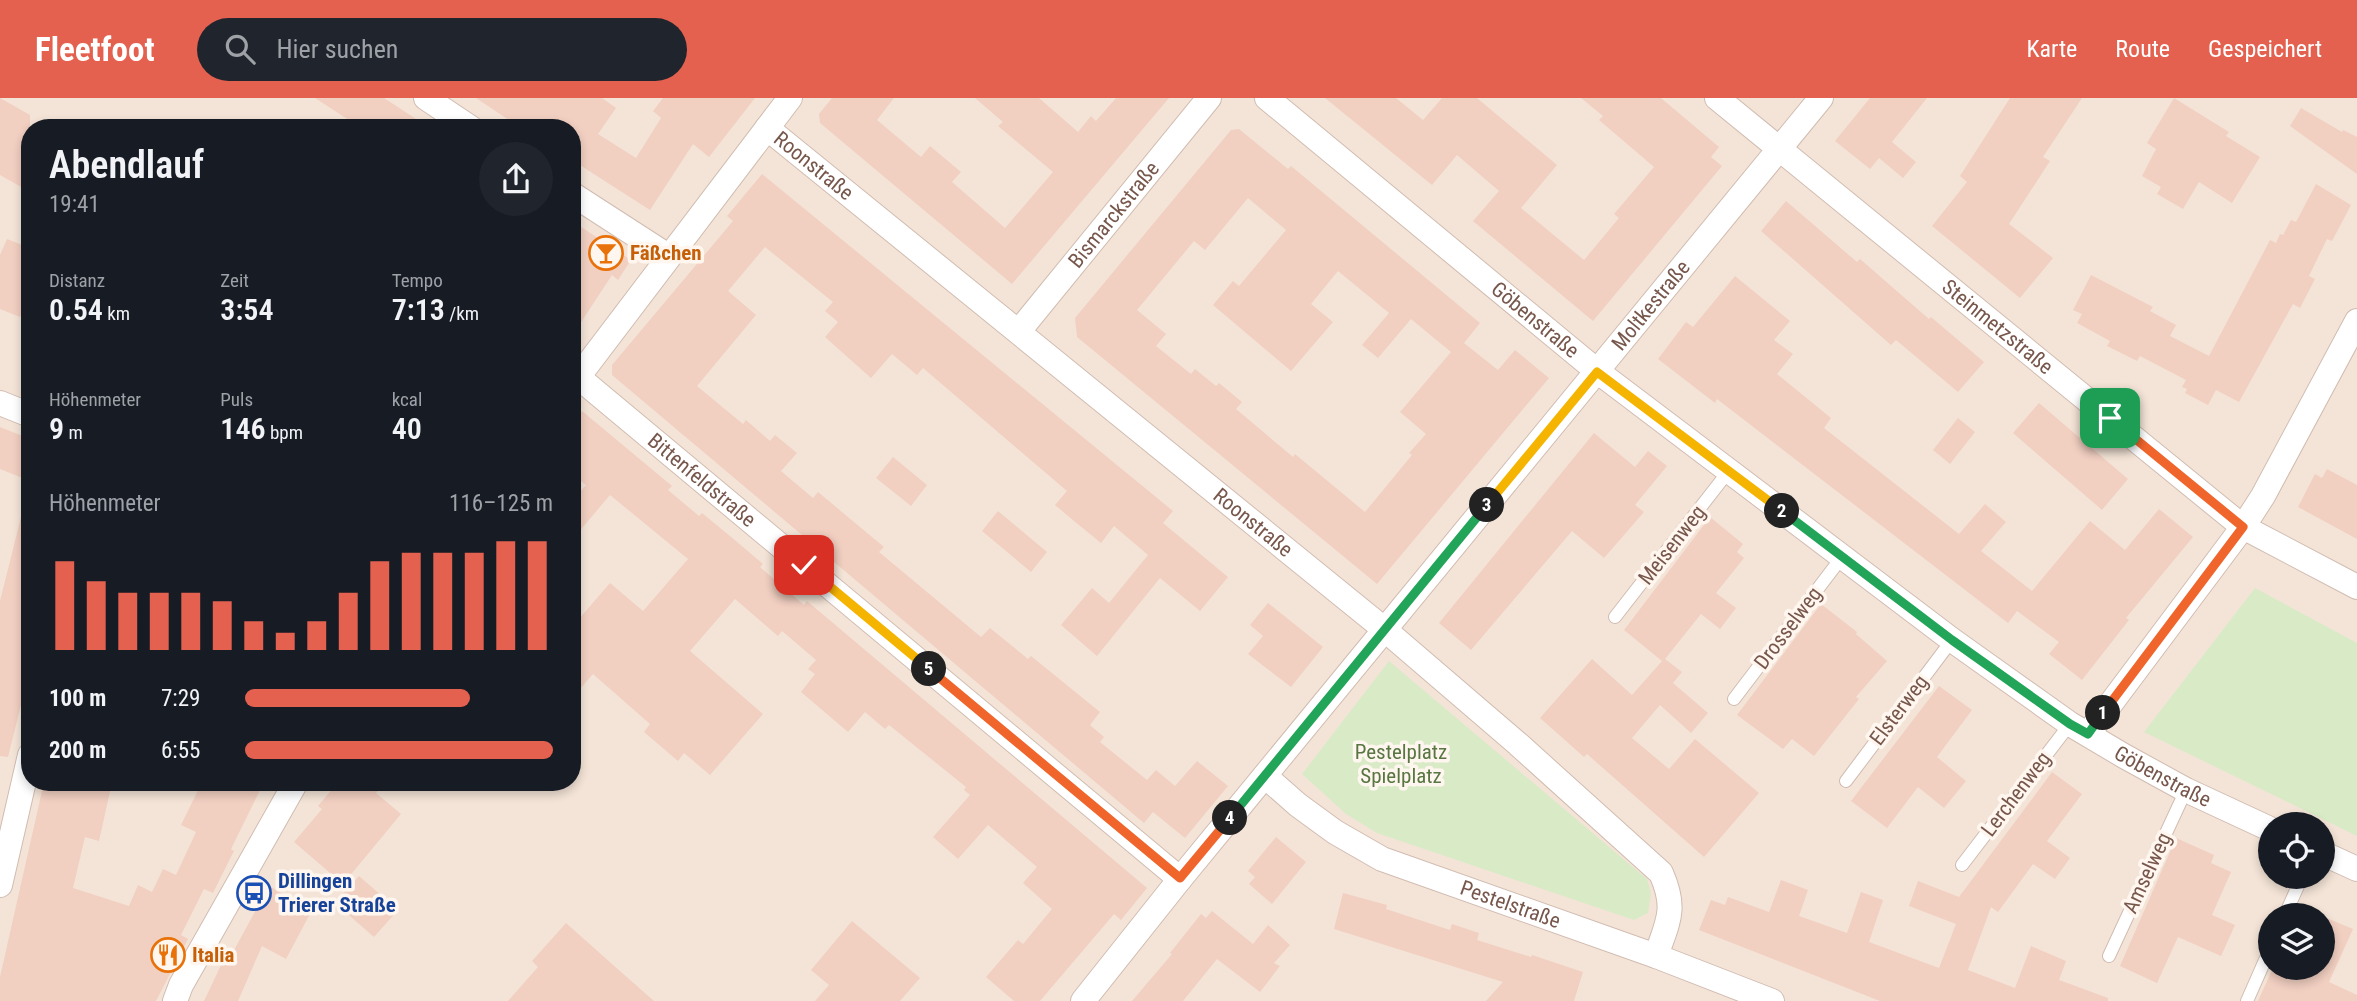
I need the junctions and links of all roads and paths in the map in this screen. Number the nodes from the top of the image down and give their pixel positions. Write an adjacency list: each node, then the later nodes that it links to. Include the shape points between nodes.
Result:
1 (426, 98): 7 (street)
2 (790, 98): 8 (street)
3 (1209, 98): 13 (street, Bismarckstraße)
4 (1267, 98): 14 (street, Göbenstraße)
5 (1717, 98): 9 (street, Steinmetzstraße)
6 (1821, 98): 9 (street, Moltkestraße)
7 (458, 119)
8 (767, 128): 11 (street); 13 (street, Roonstraße)
9 (1779, 149): 14 (street, Moltkestraße); 20 (street, Steinmetzstraße)
10 (581, 200): 11 (street)
11 (668, 256): 15 (street)
12 (2357, 321): 20 (street)
13 (1019, 331): 24 (street, Roonstraße)
14 (1597, 372): 19 (street, Göbenstraße); 24 (street, Moltkestraße)
15 (581, 373)
16 (581, 386): 37 (street, Bittenfeldstraße)
17 (0, 403): 18 (street)
18 (21, 411)
19 (1728, 472): 21 (street, Göbenstraße); 23 (lane, Meisenweg)
20 (2243, 527): 22 (street, Steinmetzstraße); 27 (street)
21 (1842, 556): 25 (street, Göbenstraße); 26 (lane, Drosselweg)
22 (2357, 587)
23 (1615, 617)
24 (1384, 629): 28 (street, Moltkestraße); 39 (street, Roonstraße, via 1661,873 1671,912)
25 (1952, 640): 27 (street, Göbenstraße); 29 (lane, Elsterweg)
26 (1734, 699)
27 (2079, 729): 30 (street, Göbenstraße); 35 (lane, Lerchenweg)
28 (1265, 776): 37 (street, Moltkestraße); 39 (street, Pestelstraße, via 1335,832 1382,859)
29 (1846, 781)
30 (2186, 790): 33 (street, Göbenstraße); 40 (lane, Amselweg)
31 (22, 791): 38 (street)
32 (291, 791): 42 (street)
33 (2258, 823)
34 (2335, 859): 36 (street)
35 (1962, 865)
36 (2357, 869)
37 (1180, 878): 43 (street, Moltkestraße)
38 (0, 885)
39 (1656, 956): 44 (street, Pestelstraße)
40 (2109, 956)
41 (2258, 976): 45 (lane)
42 (175, 1001)
43 (1083, 1001)
44 (1772, 1001)
45 (2247, 1001)

